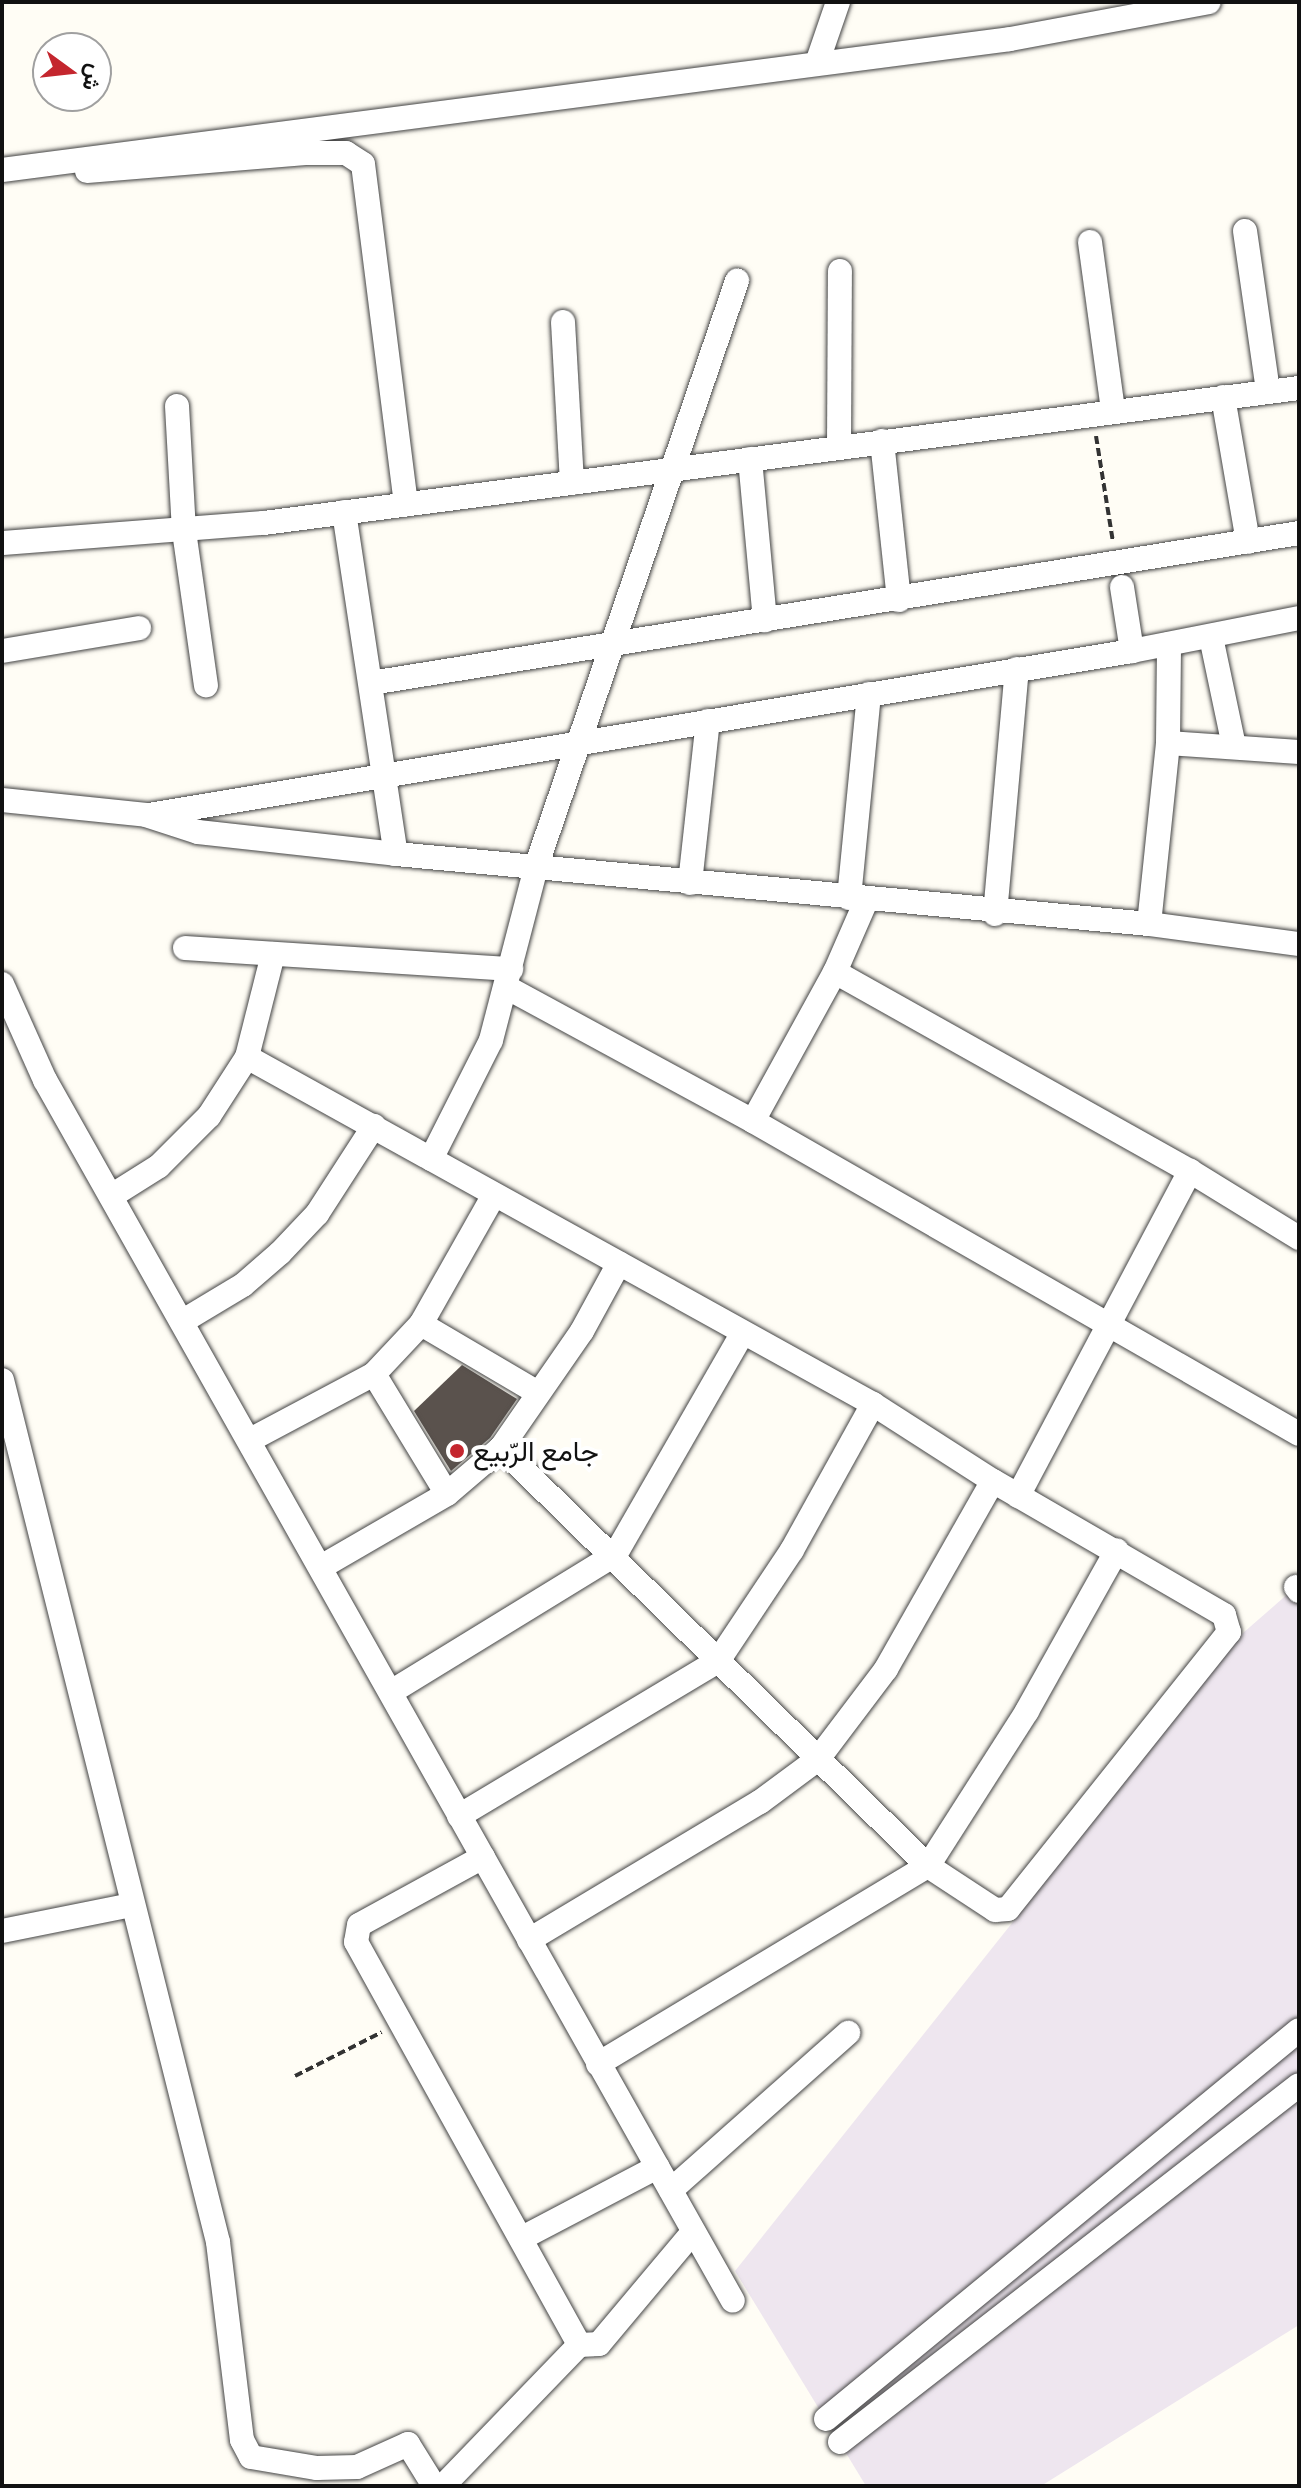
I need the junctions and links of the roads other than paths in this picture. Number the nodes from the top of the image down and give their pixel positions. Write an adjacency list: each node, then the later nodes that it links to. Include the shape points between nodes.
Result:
1 (838, 2): 3 (street)
2 (1209, 2): 3 (street, via 1010,39)
3 (817, 63): 4 (street)
4 (36, 165): 5 (street); 21 (street, via 107,173 305,153 356,157 367,177)
5 (2, 170)
6 (1245, 231): 12 (street)
7 (1090, 242): 15 (street)
8 (840, 271): 17 (street)
9 (737, 281): 19 (street)
10 (563, 322): 20 (street)
11 (1299, 388): 12 (street)
12 (1268, 390): 13 (street)
13 (1223, 397): 15 (street); 25 (street)
14 (177, 406): 23 (street)
15 (1103, 412): 16 (street)
16 (882, 441): 17 (street); 28 (street)
17 (839, 448): 18 (street)
18 (750, 459): 19 (street); 30 (street)
19 (673, 469): 20 (street); 34 (street)
20 (572, 483): 21 (street)
21 (406, 504): 22 (street)
22 (344, 512): 23 (street); 38 (street)
23 (184, 531): 26 (street); 39 (street)
24 (1299, 533): 25 (street)
25 (1248, 542): 27 (street)
26 (2, 543)
27 (1119, 575): 28 (street); 36 (street)
28 (899, 600): 30 (street)
29 (1299, 618): 32 (street)
30 (765, 620): 34 (street)
31 (139, 628): 35 (street)
32 (1211, 637): 33 (street); 44 (street)
33 (1169, 644): 36 (street); 43 (street)
34 (609, 646): 38 (street); 42 (street)
35 (2, 651)
36 (1132, 651): 37 (street)
37 (1017, 669): 40 (street); 53 (street)
38 (371, 683): 46 (street)
39 (206, 685)
40 (869, 694): 41 (street); 52 (street)
41 (708, 721): 42 (street); 51 (street)
42 (577, 743): 46 (street); 50 (street)
43 (1168, 743): 44 (street); 54 (street)
44 (1234, 746): 45 (street)
45 (1299, 752)
46 (383, 774): 48 (street); 49 (street)
47 (2, 800): 48 (street)
48 (146, 815): 49 (street, via 198,832)
49 (396, 854): 50 (street)
50 (536, 867): 51 (street); 59 (street)
51 (690, 883): 52 (street)
52 (858, 899): 53 (street); 58 (street)
53 (995, 914): 54 (street)
54 (1149, 924): 55 (street)
55 (1299, 944)
56 (185, 948): 57 (street)
57 (273, 954): 59 (street); 61 (street)
58 (835, 972): 62 (street); 65 (street)
59 (509, 978): 62 (street); 64 (street, via 476,1074)
60 (2, 984): 66 (street, via 45,1080)
61 (247, 1057): 63 (street); 66 (street, via 190,1139)
62 (753, 1121): 72 (street)
63 (374, 1126): 64 (street); 70 (street, via 317,1214 280,1253 243,1285)
64 (431, 1159): 67 (street)
65 (1190, 1171): 68 (street); 72 (street)
66 (113, 1195): 70 (street)
67 (494, 1195): 69 (street); 71 (street)
68 (1299, 1238)
69 (619, 1263): 73 (street); 76 (street)
70 (183, 1321): 80 (street)
71 (421, 1324): 74 (street); 76 (street)
72 (1110, 1324): 79 (street); 84 (street)
73 (742, 1334): 77 (street); 86 (street)
74 (374, 1374): 80 (street); 83 (street)
75 (2, 1380): 78 (street)
76 (538, 1393): 81 (street)
77 (873, 1404): 82 (street); 88 (street, via 792,1550)
78 (6, 1405): 94 (street)
79 (1299, 1434)
80 (250, 1440): 87 (street)
81 (501, 1448): 83 (street); 86 (street)
82 (993, 1481): 84 (street); 90 (street, via 886,1669)
83 (447, 1494): 87 (street)
84 (1018, 1496): 85 (street)
85 (1117, 1550): 93 (street, via 1027,1711); 93 (street, via 1224,1615 1229,1632 1224,1643 1008,1909 995,1910)
86 (615, 1555): 88 (street); 89 (street)
87 (321, 1567): 89 (street)
88 (718, 1661): 90 (street); 91 (street)
89 (391, 1692): 91 (street)
90 (818, 1759): 93 (street); 96 (street, via 760,1802)
91 (459, 1816): 92 (street)
92 (483, 1857): 96 (street); 104 (street, via 356,1931 357,1945)
93 (928, 1866): 99 (street)
94 (131, 1905): 95 (street); 109 (street, via 218,2242 242,2440 251,2457 317,2468 357,2467 408,2444)
95 (2, 1931)
96 (529, 1940): 99 (street)
97 (1299, 2030): 107 (street)
98 (848, 2033): 102 (street)
99 (598, 2064): 101 (street)
100 (1299, 2085): 108 (street)
101 (657, 2167): 102 (street); 104 (street)
102 (671, 2190): 103 (street)
103 (693, 2232): 105 (street); 106 (street, via 599,2344)
104 (522, 2238): 106 (street)
105 (733, 2301)
106 (579, 2345): 110 (street)
107 (826, 2419)
108 (840, 2442)
109 (434, 2486)
110 (443, 2486)

